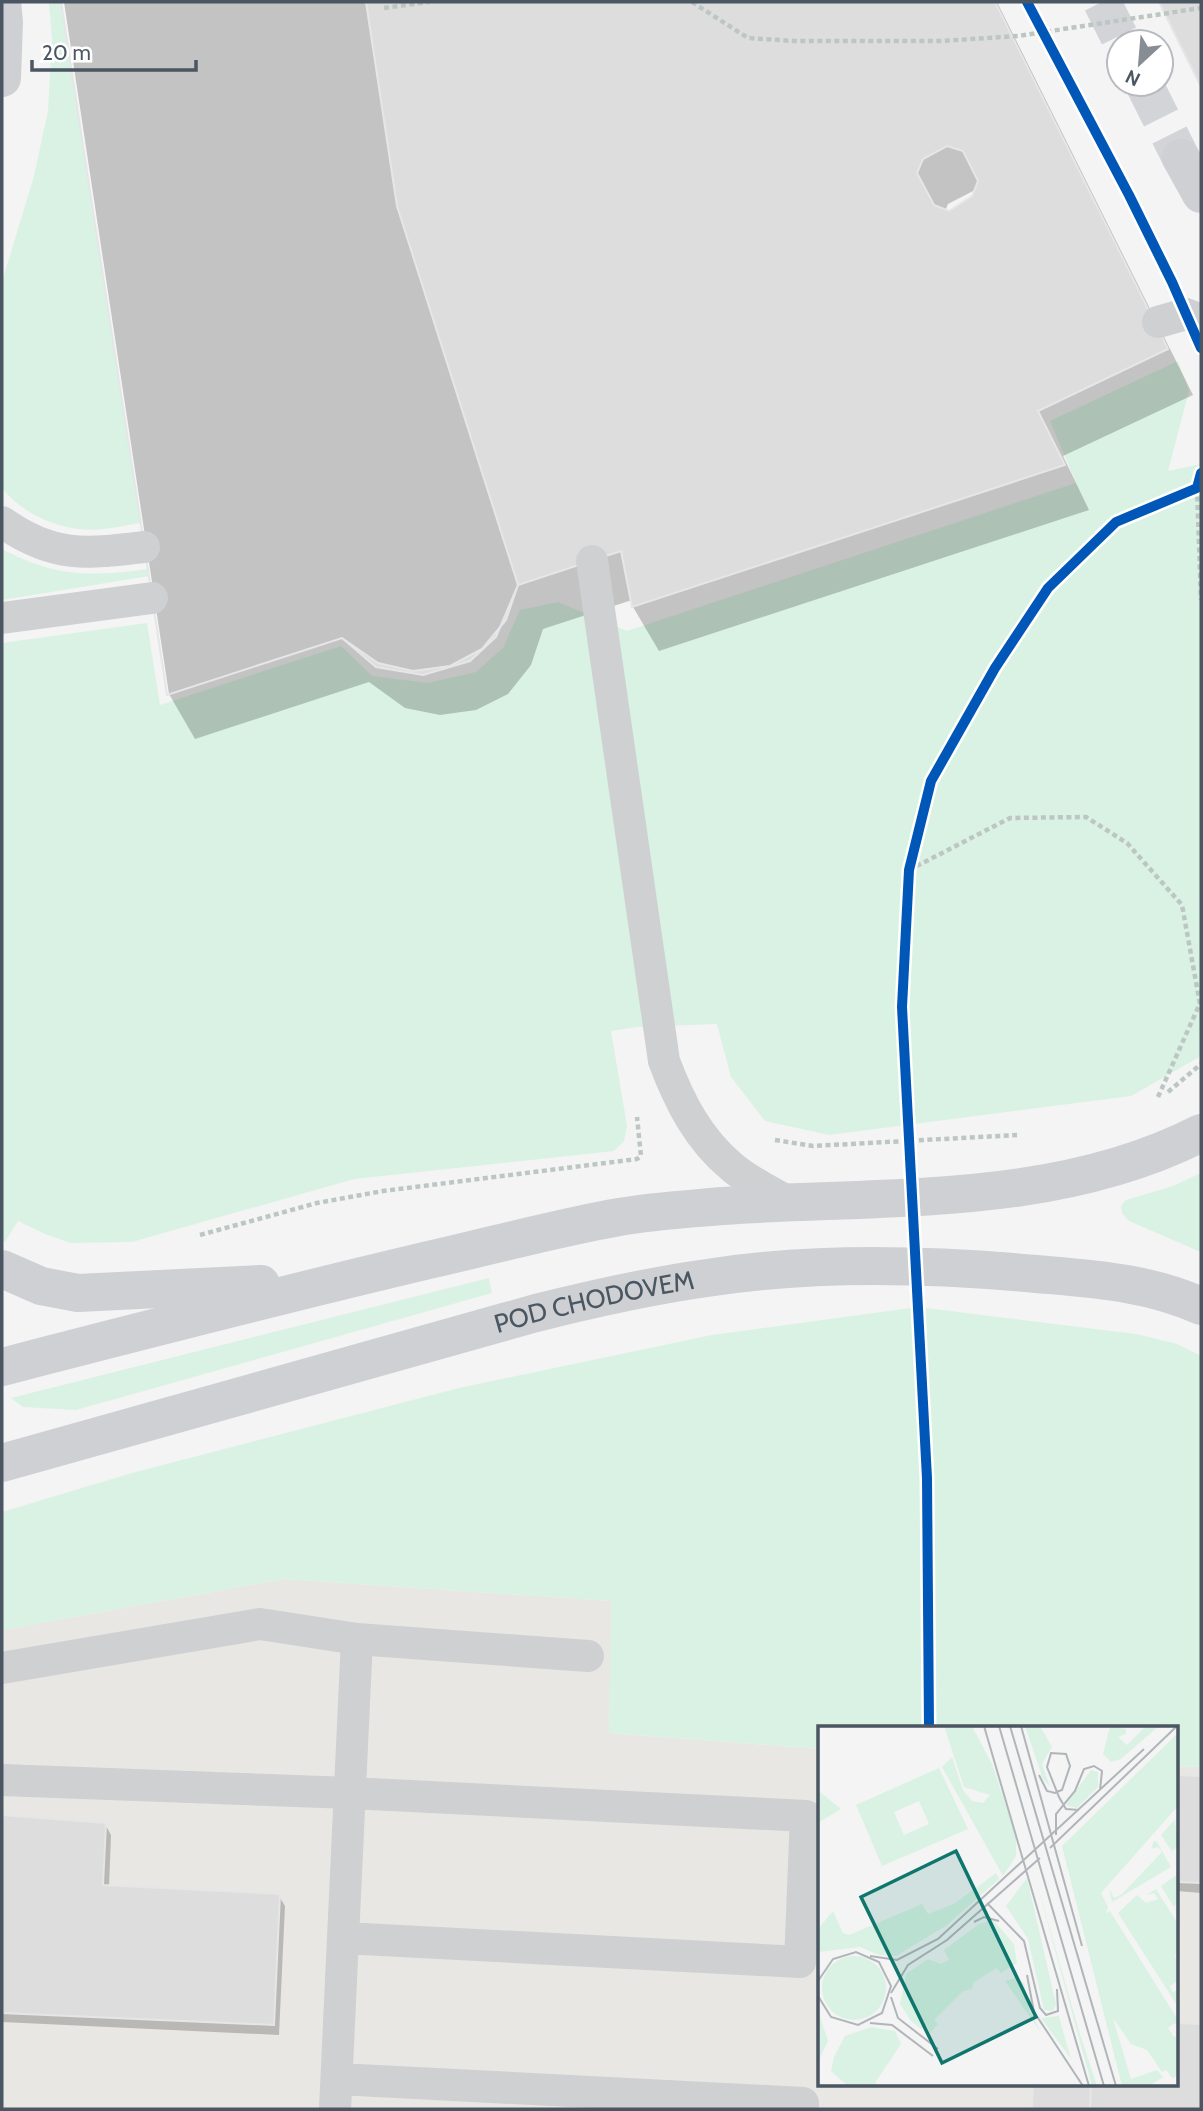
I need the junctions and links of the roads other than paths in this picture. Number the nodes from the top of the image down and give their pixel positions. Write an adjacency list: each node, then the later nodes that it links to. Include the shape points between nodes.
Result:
1 (2, 2): 2 (main road)
2 (2, 78)
3 (1181, 158): 4 (main road)
4 (1201, 194)
5 (1201, 320): 6 (lane, via 1186,314)
6 (1158, 322)
7 (2, 522): 8 (lane, via 24,538 61,551 90,554)
8 (144, 547)
9 (592, 561): 13 (lane, via 664,1061 678,1097 703,1138 732,1168)
10 (152, 598): 11 (lane)
11 (2, 618)
12 (1201, 1133): 13 (main road, via 1140,1159 1069,1180 940,1196)
13 (788, 1202): 15 (main road, via 621,1217)
14 (2, 1269): 15 (main road, via 41,1286 78,1293)
15 (346, 1279): 17 (main road)
16 (1201, 1306): 18 (main road, POD CHODOVEM, via 1147,1286 1005,1271 800,1268 709,1277 536,1313)
17 (2, 1367)
18 (2, 1463)
19 (357, 1639): 20 (lane); 21 (lane, via 260,1624); 23 (lane)
20 (588, 1656)
21 (2, 1668)
22 (2, 1780): 23 (lane)
23 (350, 1793): 24 (lane); 24 (lane, via 806,1816 800,1962)
24 (344, 1938): 25 (lane)
25 (337, 2094): 26 (lane, via 803,2103)
26 (803, 2109)

